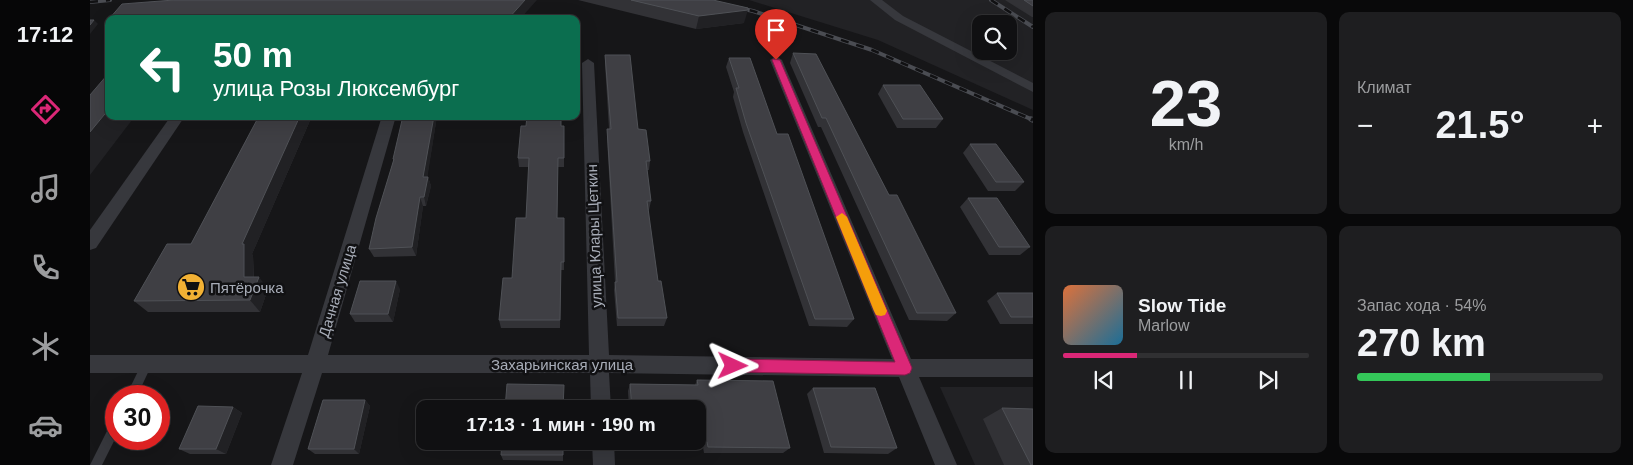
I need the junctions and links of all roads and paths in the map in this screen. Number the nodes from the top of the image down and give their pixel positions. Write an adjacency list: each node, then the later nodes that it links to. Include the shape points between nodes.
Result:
1 (875, 0): 4 (street, via 899,18)
2 (776, 60): 12 (street)
3 (588, 63): 11 (street, улица Клары Цеткин)
4 (1033, 88)
5 (175, 120): 7 (street)
6 (388, 120): 10 (street, Дачная улица)
7 (90, 243)
8 (90, 364): 9 (street, Захарьинская улица)
9 (146, 364): 10 (street, Захарьинская улица); 14 (lane)
10 (315, 364): 11 (street, Захарьинская улица); 19 (street, Дачная улица)
11 (599, 364): 12 (street, Захарьинская улица); 15 (street, улица Клары Цеткин)
12 (905, 368): 13 (street, Захарьинская улица); 21 (street)
13 (1033, 368)
14 (136, 385)
15 (601, 400)
16 (105, 447): 18 (lane)
17 (603, 450): 20 (street)
18 (96, 465)
19 (282, 465)
20 (604, 465)
21 (946, 465)

